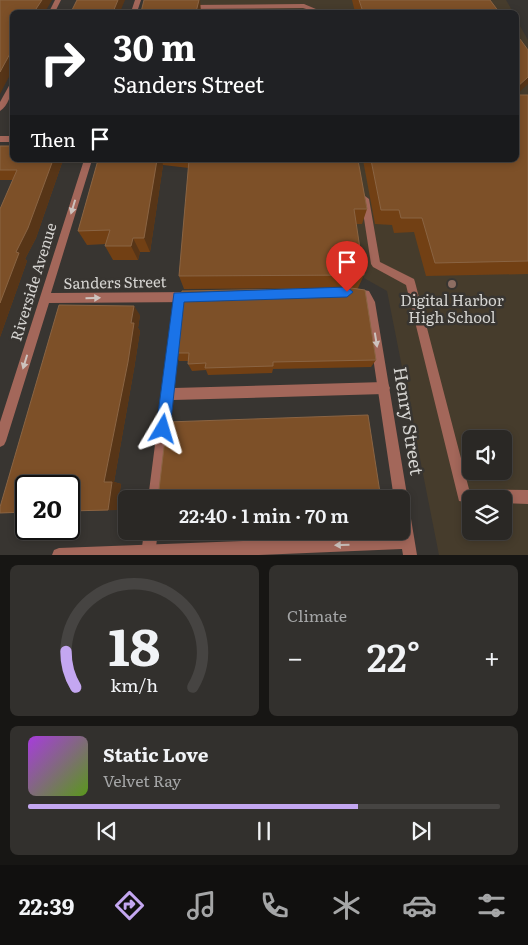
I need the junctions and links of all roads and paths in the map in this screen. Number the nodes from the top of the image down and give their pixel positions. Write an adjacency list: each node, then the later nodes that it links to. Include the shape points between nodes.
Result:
1 (138, 0): 5 (street)
2 (250, 3): 4 (street); 6 (street, via 304,6)
3 (145, 8): 5 (street)
4 (183, 8)
5 (135, 10)
6 (315, 10)
7 (10, 90): 8 (street)
8 (0, 109)
9 (87, 162): 14 (street, Riverside Avenue, one-way to 14)
10 (363, 189): 19 (street, via 376,264 410,282 464,496)
11 (347, 292): 15 (street, Henry Street, one-way to 15, via 364,294 370,302)
12 (208, 296): 13 (street, Sanders Street)
13 (179, 297): 14 (street, Sanders Street, one-way to 13); 16 (street)
14 (45, 298): 17 (street, Riverside Avenue, one-way to 17)
15 (384, 388): 16 (street); 21 (street, Henry Street)
16 (167, 394): 18 (street)
17 (0, 441)
18 (156, 490)
19 (528, 497)
20 (150, 540): 22 (street)
21 (409, 548): 22 (street, one-way to 22)
22 (148, 554): 23 (street)
23 (59, 555)

